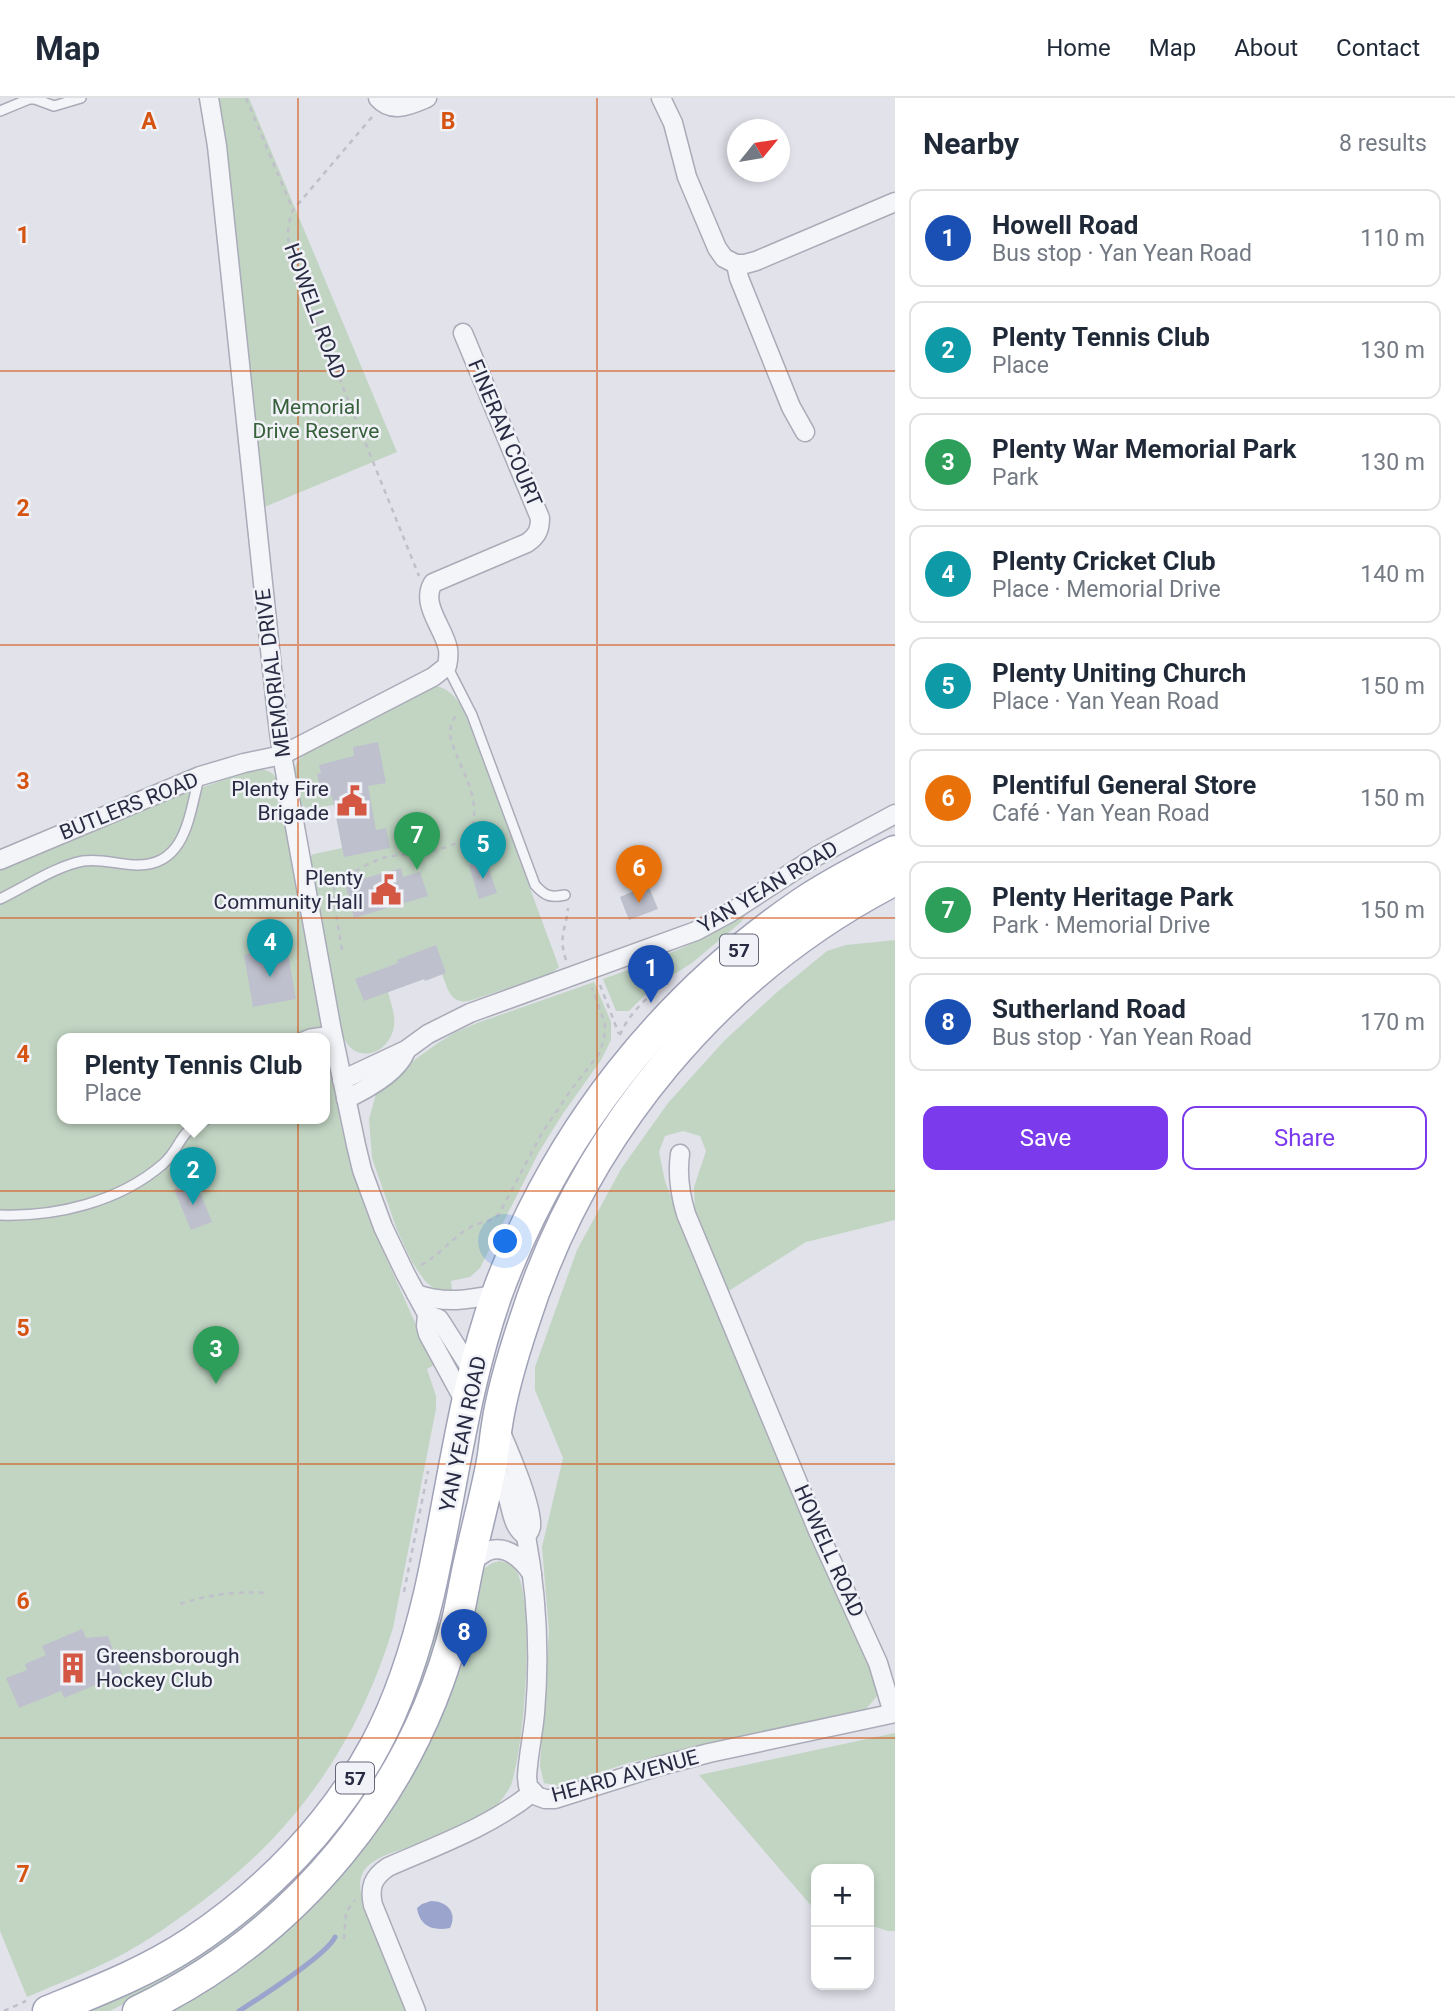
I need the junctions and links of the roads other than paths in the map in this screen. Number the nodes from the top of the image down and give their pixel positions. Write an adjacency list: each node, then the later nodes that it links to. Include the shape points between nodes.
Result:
1 (81, 98): 6 (lane, via 54,106 29,99)
2 (209, 98): 12 (street, MEMORIAL DRIVE)
3 (427, 98): 5 (street, via 394,108)
4 (661, 98): 8 (street, via 710,234 724,258)
5 (381, 101)
6 (0, 111)
7 (895, 202): 8 (street, via 757,261)
8 (736, 264): 10 (street)
9 (463, 334): 11 (street, FINERAN COURT, via 540,517 540,528 527,543 433,583 429,600 448,648)
10 (805, 432)
11 (447, 666): 12 (street, BUTLERS ROAD); 18 (lane, via 472,715 535,885 543,894)
12 (282, 755): 13 (street, BUTLERS ROAD); 20 (street, MEMORIAL DRIVE)
13 (200, 776): 16 (street, BUTLERS ROAD); 19 (lane, via 184,835 169,857 147,865 81,861)
14 (895, 814): 22 (street, YAN YEAN ROAD, via 696,931 470,1013)
15 (895, 851): 29 (main road, YAN YEAN ROAD / 57, via 804,902 744,946 636,1051 552,1174)
16 (0, 860)
17 (895, 880): 33 (main road, YAN YEAN ROAD / 57, via 843,909 747,980 680,1047 635,1103 597,1160 550,1251 524,1320)
18 (565, 895)
19 (0, 899)
20 (332, 1031): 21 (lane); 23 (street, MEMORIAL DRIVE)
21 (317, 1033)
22 (406, 1050): 23 (street, YAN YEAN ROAD); 24 (street, YAN YEAN ROAD, via 398,1065)
23 (342, 1080): 24 (street, MEMORIAL DRIVE)
24 (346, 1099): 28 (street, MEMORIAL DRIVE, via 368,1188)
25 (198, 1124): 27 (lane, via 189,1129 166,1162 118,1192 67,1210)
26 (680, 1154): 38 (street, HOWELL ROAD, via 679,1185 686,1214 818,1531 875,1655)
27 (0, 1215)
28 (416, 1294): 29 (street, via 438,1301); 30 (street, MEMORIAL DRIVE)
29 (497, 1294): 31 (main road, YAN YEAN ROAD / 57)
30 (427, 1314): 31 (street, MEMORIAL DRIVE, via 439,1319); 32 (street, MEMORIAL DRIVE, via 428,1334)
31 (474, 1374): 32 (main road, YAN YEAN ROAD / 57); 33 (main road, HEARD AVENUE)
32 (466, 1404): 34 (main road, MEMORIAL DRIVE); 40 (main road, YAN YEAN ROAD / 57, via 429,1594 404,1681 375,1746 334,1808 281,1871 201,1936 130,1976)
33 (497, 1423): 34 (main road, YAN YEAN ROAD / 57); 35 (street, HEARD AVENUE, via 530,1518)
34 (493, 1460): 35 (street, HEARD AVENUE, via 515,1522); 36 (main road, YAN YEAN ROAD / 57)
35 (526, 1536): 37 (street, HEARD AVENUE)
36 (469, 1564): 37 (street, via 488,1551 500,1550 520,1559); 41 (main road, YAN YEAN ROAD / 57, via 448,1654 428,1710 394,1778 349,1844 258,1936 204,1974)
37 (532, 1574): 39 (street, HEARD AVENUE, via 537,1678 527,1777)
38 (894, 1713): 39 (street, HEARD AVENUE, via 709,1753 555,1799)
39 (533, 1792): 42 (street, via 472,1831 388,1867 376,1877 372,1899)
40 (39, 2006)
41 (138, 2011)
42 (416, 2011)

